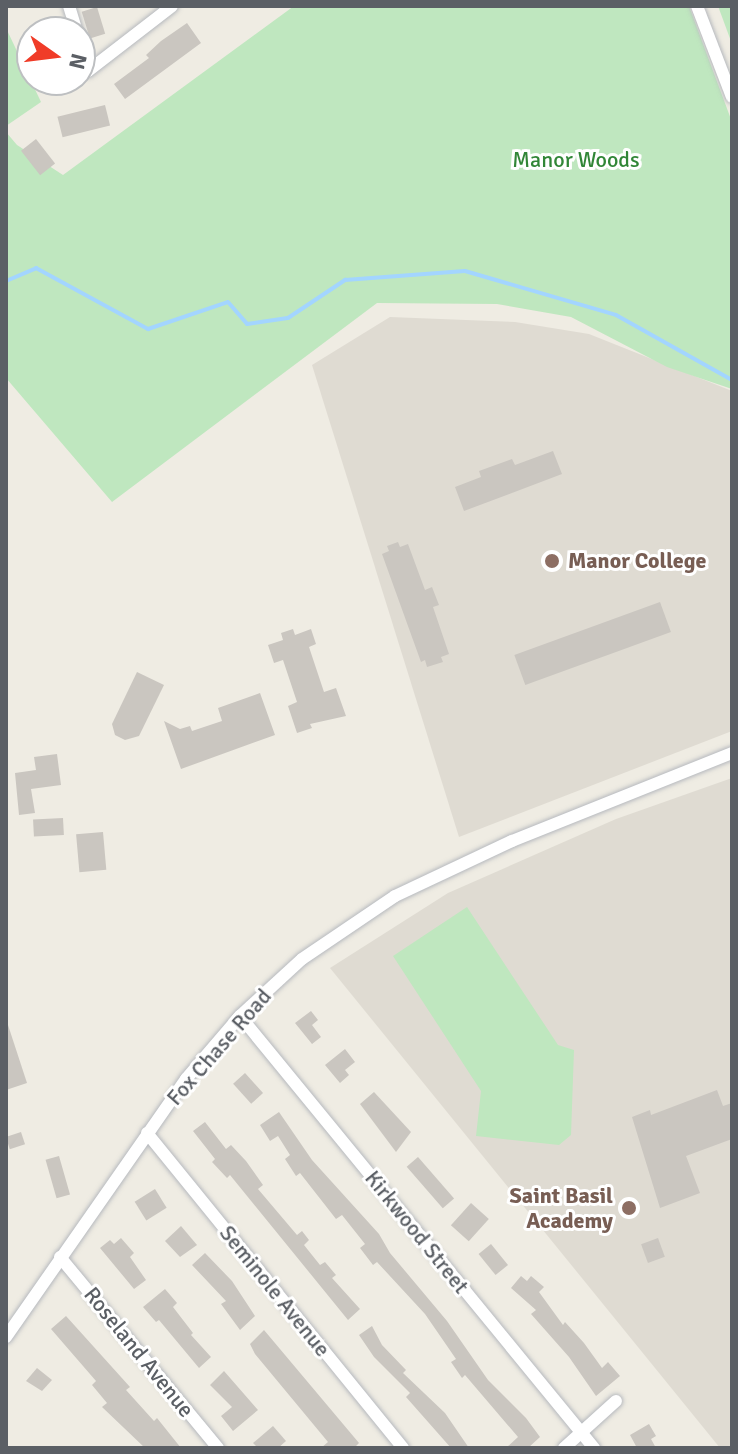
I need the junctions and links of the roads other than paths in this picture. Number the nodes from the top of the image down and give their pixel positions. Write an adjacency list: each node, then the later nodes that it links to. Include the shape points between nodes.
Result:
1 (172, 6): 3 (street)
2 (697, 6): 4 (street)
3 (96, 65)
4 (732, 97)
5 (732, 753): 6 (street, Fox Chase Road, via 512,841 383,902 302,959)
6 (240, 1016): 7 (street, Fox Chase Road); 11 (street, Kirkwood Street)
7 (147, 1133): 8 (street, Fox Chase Road); 13 (street, Seminole Avenue)
8 (60, 1257): 9 (street, Fox Chase Road); 12 (street, Roseland Avenue)
9 (6, 1337)
10 (616, 1401): 11 (street)
11 (583, 1434): 14 (street); 15 (street, Kirkwood Street)
12 (218, 1448)
13 (403, 1448)
14 (564, 1448)
15 (594, 1448)

